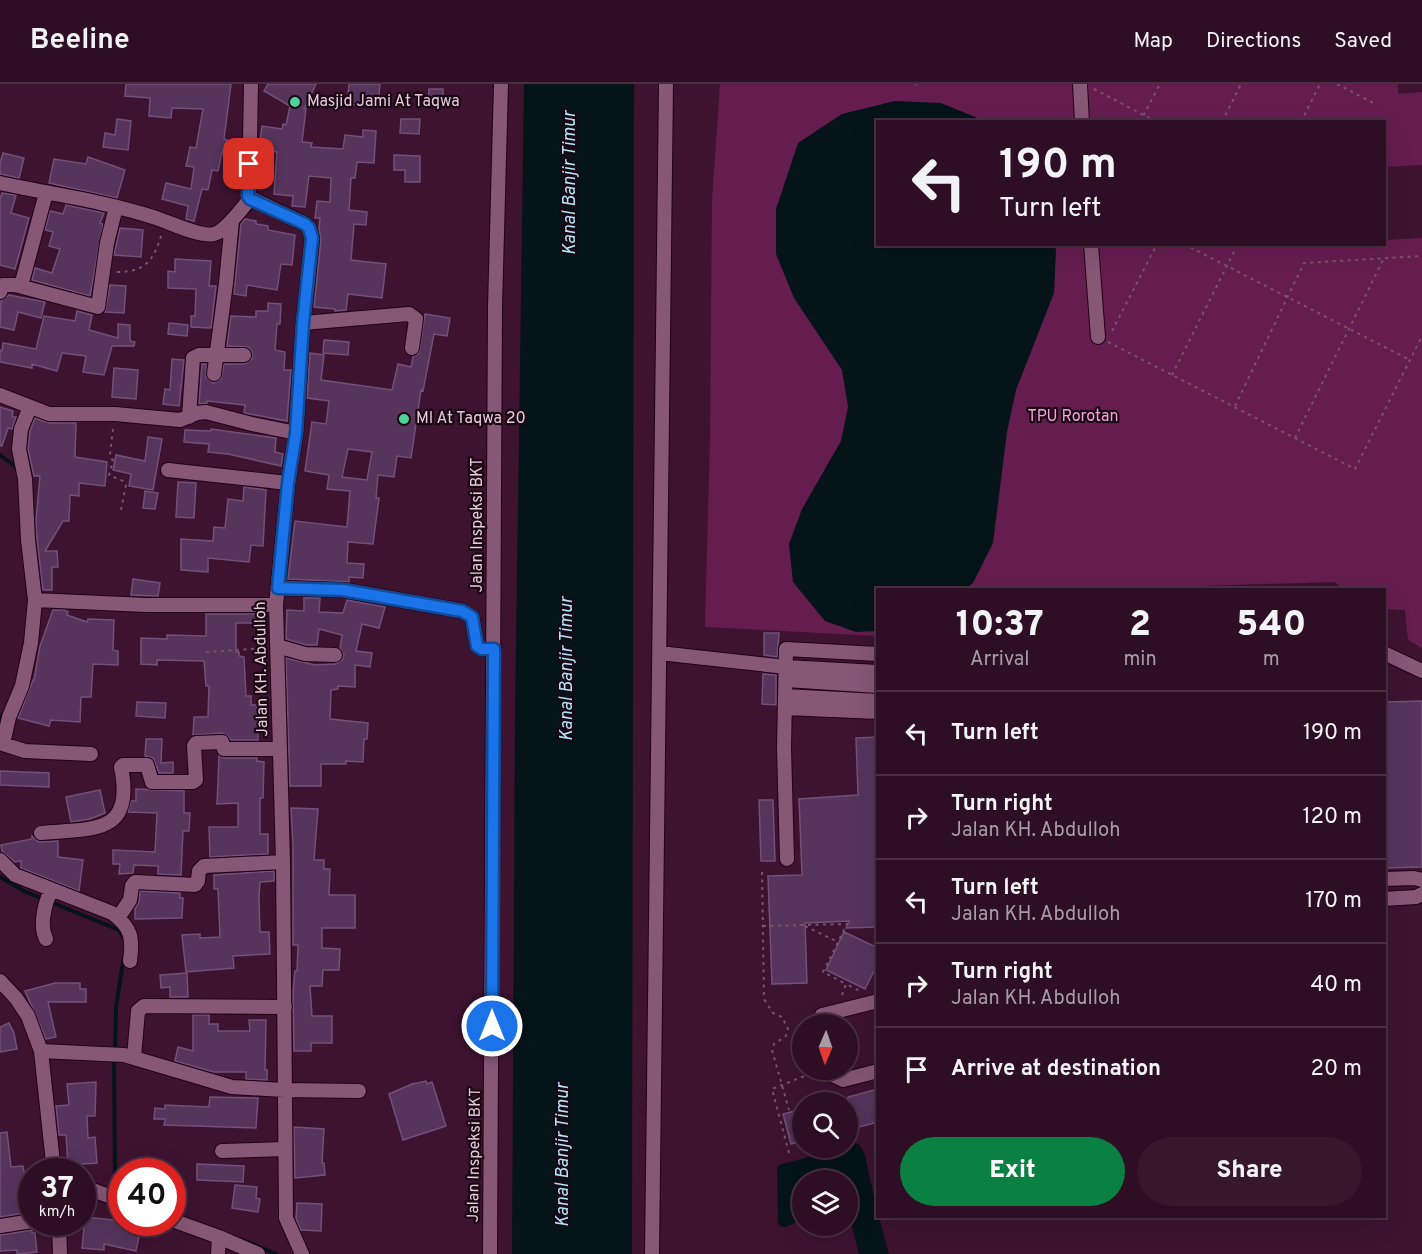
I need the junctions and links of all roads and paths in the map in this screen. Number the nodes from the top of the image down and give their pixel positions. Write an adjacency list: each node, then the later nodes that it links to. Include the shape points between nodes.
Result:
1 (251, 84): 19 (street)
2 (501, 84): 58 (street, Jalan Inspeksi BKT, via 495,307)
3 (666, 84): 60 (street)
4 (1080, 84): 12 (street)
5 (1160, 84): 11 (path)
6 (1241, 84): 15 (path)
7 (1320, 84): 16 (path)
8 (1337, 84): 10 (path)
9 (1093, 89): 11 (path)
10 (1375, 104)
11 (1144, 115): 13 (path); 14 (path)
12 (1082, 120)
13 (1141, 120)
14 (1153, 120)
15 (1223, 120)
16 (1302, 120)
17 (0, 183): 18 (street)
18 (46, 193): 20 (street); 31 (street)
19 (250, 199): 21 (street); 34 (street, Jalan KH. Abdulloh, via 305,224 311,231)
20 (116, 207): 22 (street); 30 (street)
21 (232, 220): 22 (street, via 211,234); 39 (street)
22 (166, 222): 30 (path, via 147,264 125,272)
23 (1091, 246): 37 (street)
24 (1156, 246): 37 (path)
25 (1188, 246): 29 (path)
26 (1238, 246): 29 (path)
27 (1422, 256): 28 (path)
28 (1384, 258): 33 (path, via 1304,263); 35 (path)
29 (1227, 267): 33 (path); 43 (path)
30 (102, 272): 31 (street, via 97,308)
31 (21, 286): 32 (street, via 6,284)
32 (0, 292)
33 (1288, 298): 35 (path); 46 (path)
34 (303, 323): 38 (street, via 409,314 416,319); 49 (street, Jalan KH. Abdulloh)
35 (1349, 329): 41 (path); 50 (path)
36 (1422, 336): 41 (path)
37 (1102, 339): 43 (path)
38 (412, 348)
39 (216, 354): 40 (street); 42 (street); 48 (street, via 193,357)
40 (244, 355)
41 (1410, 360): 50 (path, via 1355,469)
42 (214, 374)
43 (1172, 375): 46 (path)
44 (0, 395): 45 (street)
45 (30, 407): 47 (street, via 49,414); 55 (street, via 21,429 19,449)
46 (1234, 407): 50 (path)
47 (115, 414): 48 (street, via 180,420); 53 (path, via 110,475 125,483)
48 (189, 417): 49 (street, via 206,412)
49 (296, 433): 52 (street, Jalan KH. Abdulloh)
50 (1295, 438)
51 (168, 470): 52 (street)
52 (288, 483): 54 (street, Jalan KH. Abdulloh)
53 (121, 510)
54 (278, 588): 56 (street, Jalan KH. Abdulloh); 58 (street, via 343,590 462,611 472,617 477,646)
55 (35, 600): 56 (street, via 146,605); 74 (street, via 24,678 3,744 25,751)
56 (276, 604): 57 (street, Jalan KH. Abdulloh)
57 (277, 646): 59 (path); 63 (street, via 305,654); 73 (street, Jalan KH. Abdulloh)
58 (494, 649): 118 (street, Jalan Inspeksi BKT)
59 (206, 652)
60 (659, 653): 68 (street); 119 (street)
61 (876, 654): 68 (street, via 786,649)
62 (1386, 654): 64 (street)
63 (335, 655)
64 (1408, 663): 65 (street); 66 (street)
65 (1386, 664)
66 (1422, 671)
67 (876, 672): 68 (street)
68 (786, 674): 69 (street); 71 (street)
69 (876, 686)
70 (876, 701): 71 (street)
71 (785, 702): 72 (street); 76 (street)
72 (876, 712)
73 (280, 749): 75 (street, via 224,749 222,742 196,743 193,782 152,782 147,765 123,765 125,794 118,816 90,829); 78 (street, Jalan KH. Abdulloh)
74 (91, 754)
75 (41, 833)
76 (787, 859)
77 (0, 860): 83 (street, via 15,875)
78 (283, 862): 85 (street, via 204,866 195,885 135,882 130,900); 94 (street, Jalan KH. Abdulloh)
79 (762, 872): 87 (path)
80 (1386, 879): 81 (street)
81 (1422, 880)
82 (1422, 894): 84 (street)
83 (49, 896): 85 (street); 88 (street, via 42,929)
84 (1386, 899)
85 (118, 918): 90 (street, via 132,941)
86 (803, 925): 87 (path); 89 (path); 89 (path, via 847,924)
87 (763, 926): 101 (path, via 764,999 788,1029 772,1050)
88 (45, 939)
89 (838, 942): 92 (path, via 823,972)
90 (130, 961)
91 (0, 981): 96 (street, via 28,1016)
92 (846, 984)
93 (876, 1002): 95 (street)
94 (285, 1007): 97 (street, via 144,1006 138,1011); 102 (street, Jalan KH. Abdulloh)
95 (826, 1014)
96 (41, 1051): 97 (street); 108 (street)
97 (129, 1056): 102 (street, via 232,1087)
98 (876, 1072): 99 (street)
99 (858, 1076)
100 (798, 1080): 101 (path)
101 (782, 1086): 104 (path); 107 (path, via 772,1089)
102 (284, 1090): 103 (street); 105 (street, Jalan KH. Abdulloh)
103 (359, 1091)
104 (789, 1110)
105 (284, 1149): 106 (street); 117 (street, Jalan KH. Abdulloh, via 286,1218)
106 (222, 1151)
107 (789, 1153)
108 (52, 1158)
109 (18, 1223): 111 (street)
110 (186, 1225): 113 (street)
111 (0, 1226)
112 (59, 1236): 114 (street)
113 (219, 1237): 115 (street); 116 (street)
114 (60, 1254)
115 (218, 1254)
116 (258, 1254)
117 (302, 1254)
118 (490, 1254)
119 (652, 1254)

